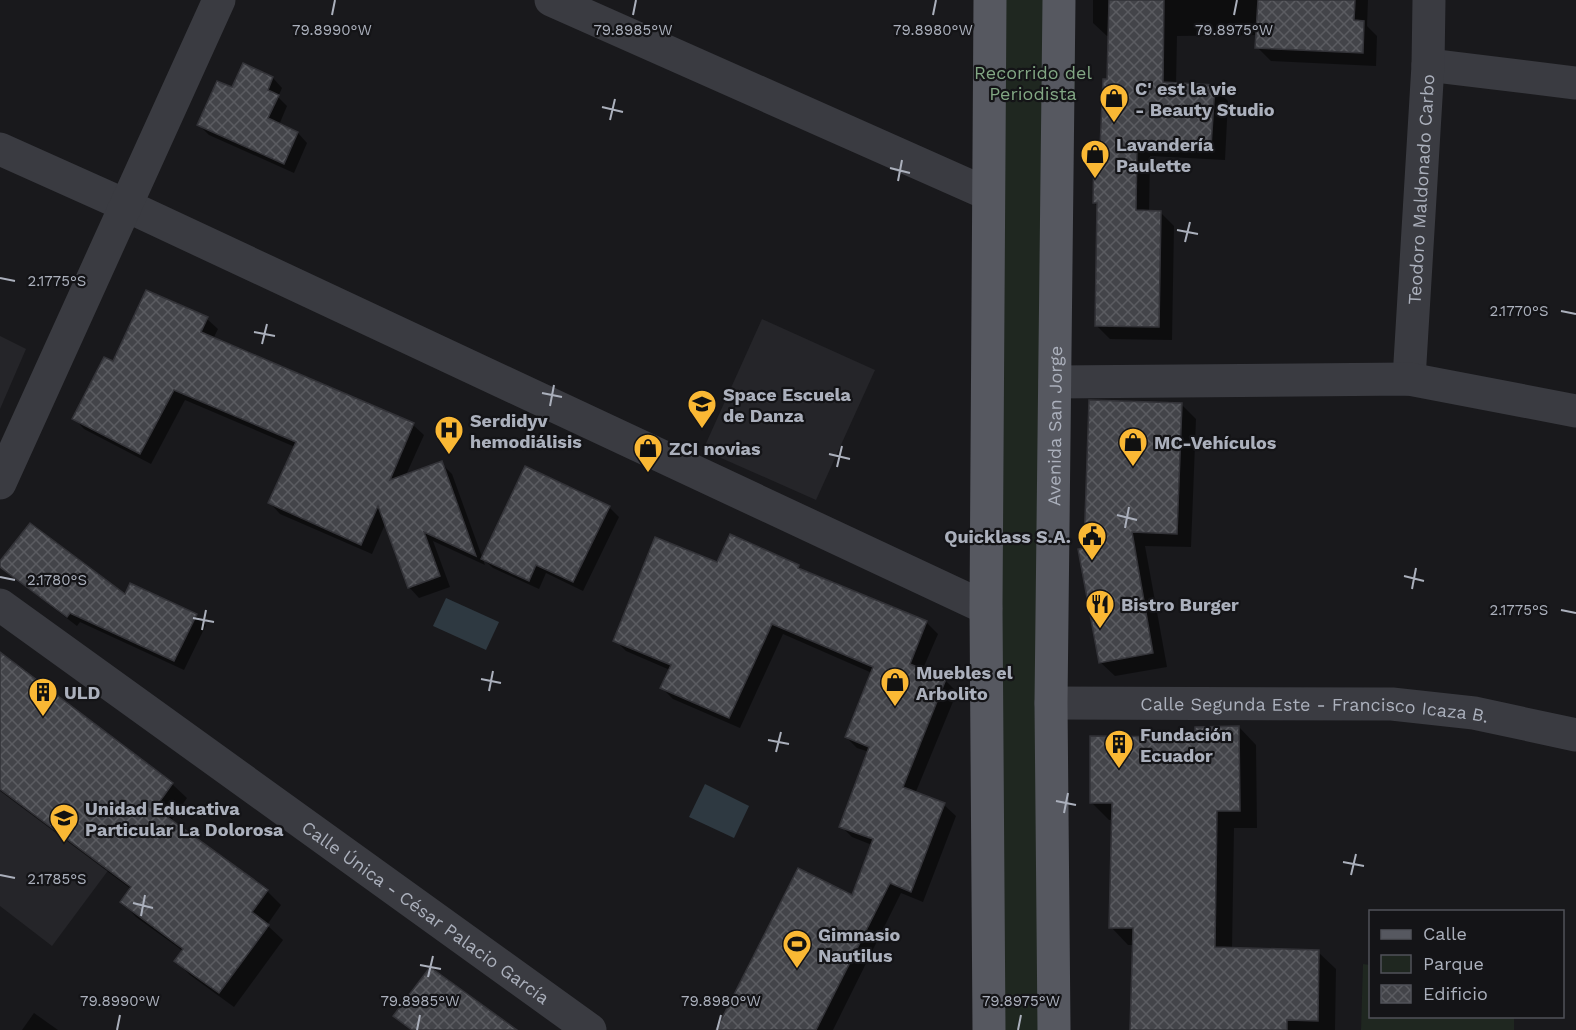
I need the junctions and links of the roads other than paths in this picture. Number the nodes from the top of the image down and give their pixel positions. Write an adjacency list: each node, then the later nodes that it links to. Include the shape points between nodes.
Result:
1 (219, 0): 10 (street)
2 (551, 0): 9 (street)
3 (990, 0): 9 (main road)
4 (1059, 0): 12 (main road, Avenida San Jorge)
5 (1429, 0): 6 (street, Teodoro Maldonado Carbo)
6 (1428, 65): 7 (street); 11 (street, Teodoro Maldonado Carbo)
7 (1576, 83)
8 (0, 149): 10 (street)
9 (988, 194): 16 (main road)
10 (125, 206): 14 (street); 16 (street)
11 (1409, 378): 12 (street); 13 (street)
12 (1055, 382): 17 (main road, Avenida San Jorge)
13 (1576, 411)
14 (0, 483)
15 (0, 605): 19 (street, Calle Única - César Palacio García)
16 (986, 608): 20 (main road)
17 (1051, 703): 18 (street, Calle Segunda Este - Francisco Icaza B., via 1392,704 1474,713); 21 (main road, Avenida San Jorge)
18 (1576, 735)
19 (590, 1030)
20 (989, 1030)
21 (1054, 1030)

